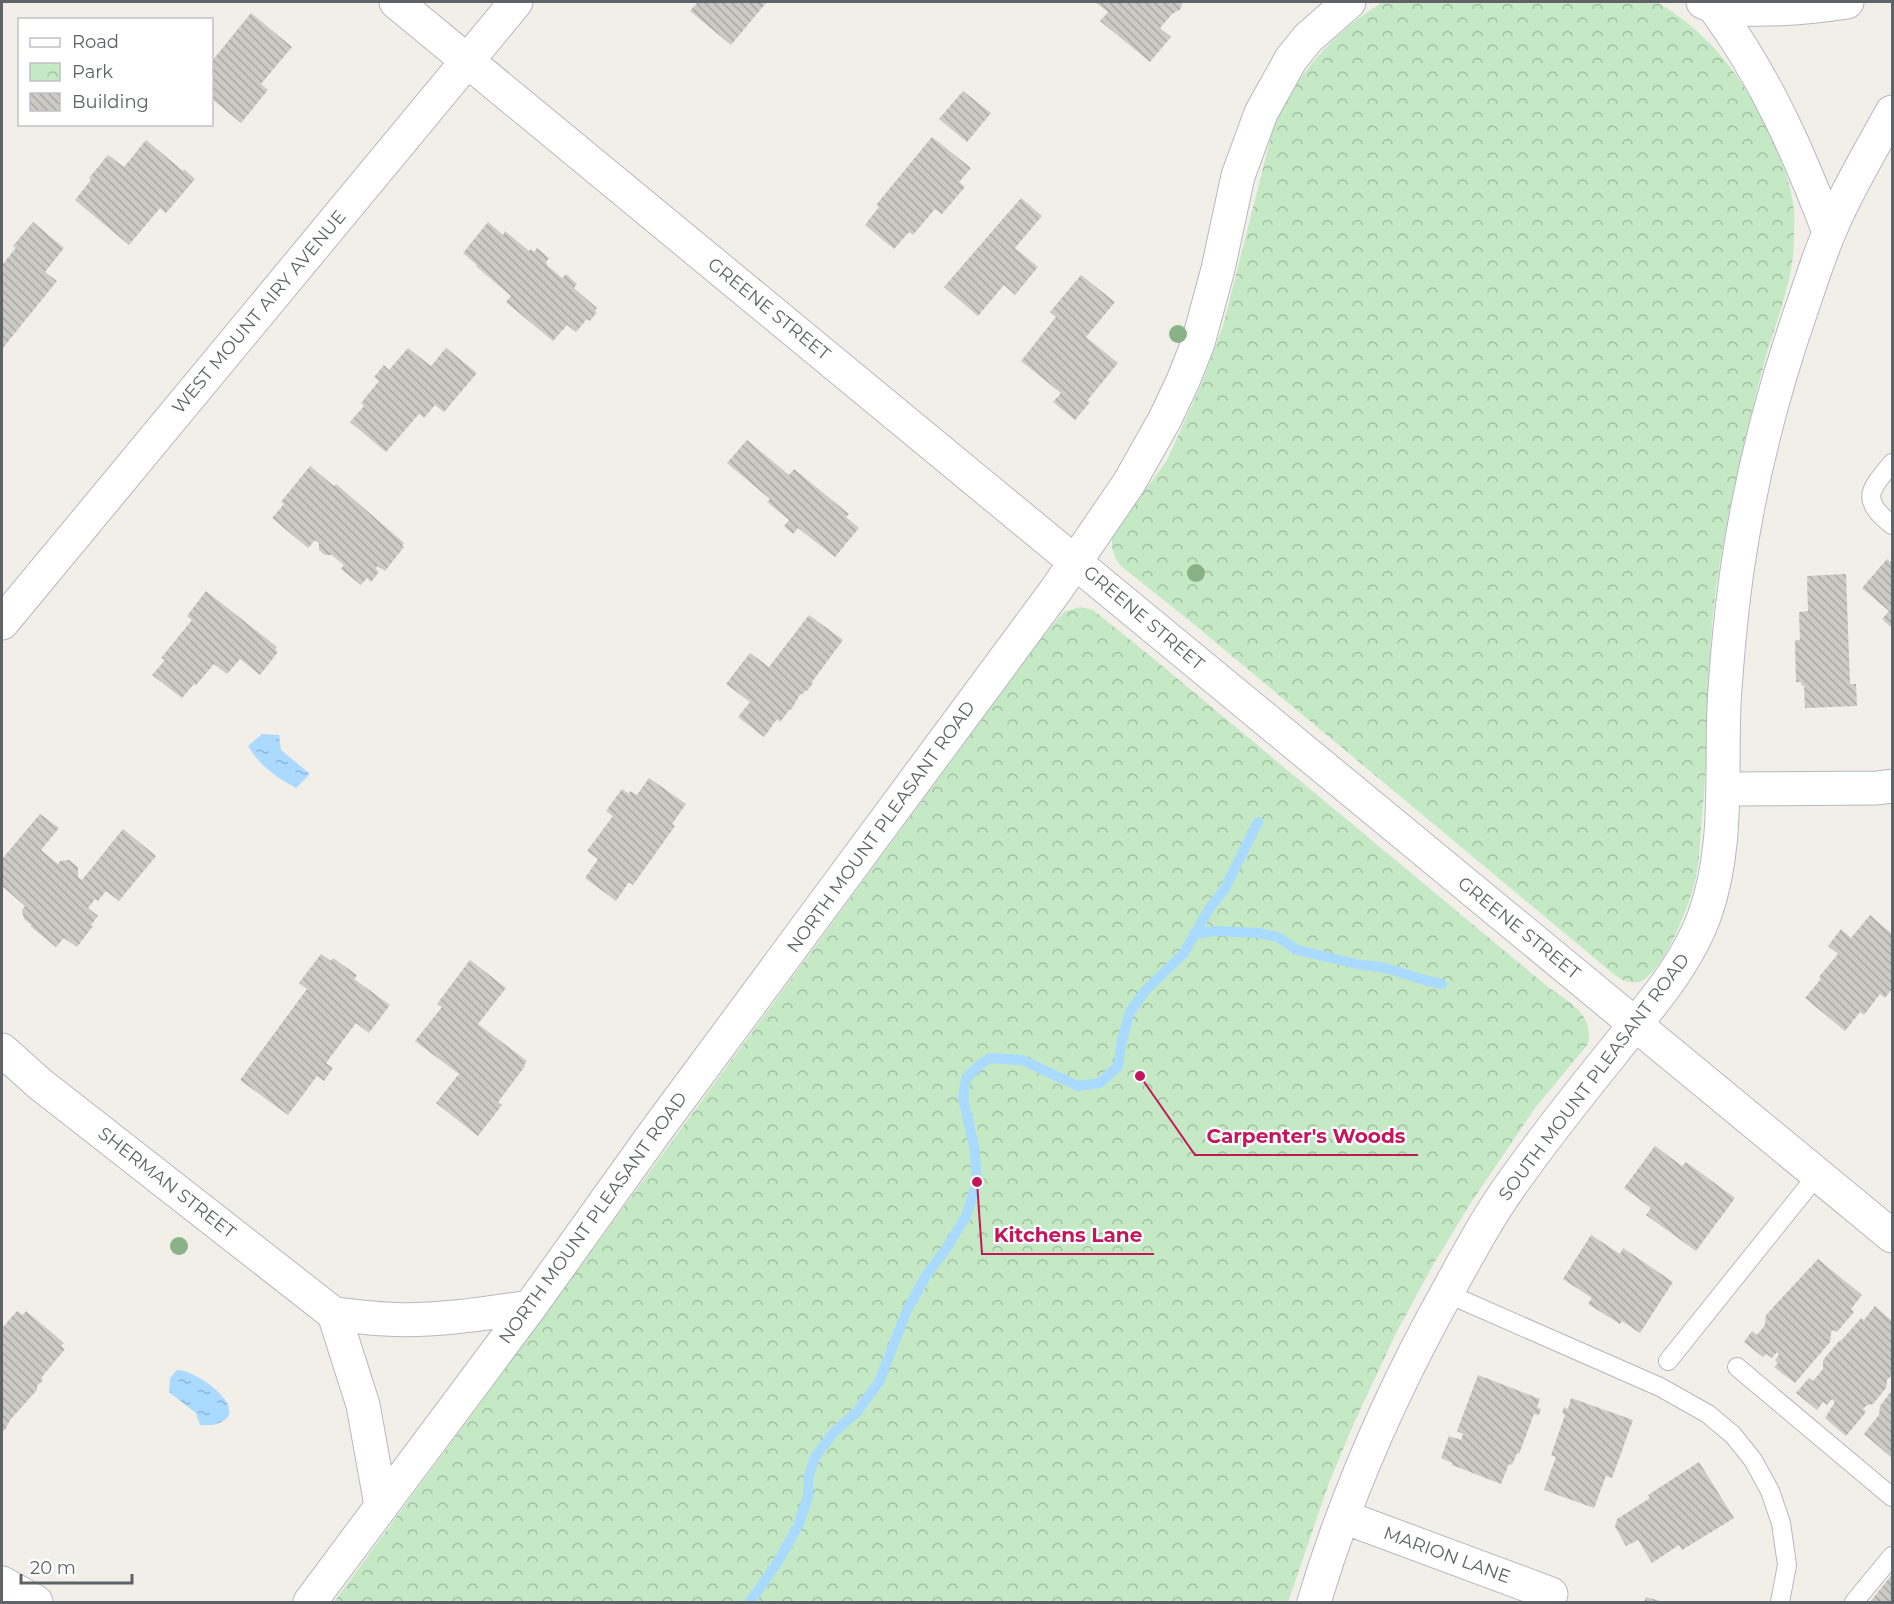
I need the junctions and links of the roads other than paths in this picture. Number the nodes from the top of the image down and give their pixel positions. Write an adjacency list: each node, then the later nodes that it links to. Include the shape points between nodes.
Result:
1 (396, 2): 6 (street, GREENE STREET)
2 (516, 2): 6 (street, WEST MOUNT AIRY AVENUE)
3 (1348, 2): 11 (street, NORTH MOUNT PLEASANT ROAD, via 1291,59 1261,113 1238,176 1209,309 1183,381 1134,475)
4 (1847, 2): 5 (street, via 1779,10)
5 (1709, 4): 8 (street, via 1755,66)
6 (468, 60): 11 (street, GREENE STREET); 12 (street, WEST MOUNT AIRY AVENUE)
7 (1893, 112): 8 (street, SOUTH MOUNT PLEASANT ROAD)
8 (1829, 232): 14 (street, SOUTH MOUNT PLEASANT ROAD, via 1785,359 1742,539 1727,657)
9 (1893, 463): 10 (lane, via 1875,484 1870,497 1876,511)
10 (1893, 525)
11 (1076, 562): 15 (street, GREENE STREET); 20 (street, NORTH MOUNT PLEASANT ROAD)
12 (2, 623)
13 (1893, 786): 14 (street)
14 (1724, 789): 15 (street, SOUTH MOUNT PLEASANT ROAD, via 1717,866 1702,922 1688,952)
15 (1635, 1024): 17 (street, GREENE STREET); 19 (street, SOUTH MOUNT PLEASANT ROAD, via 1509,1187)
16 (2, 1050): 21 (street, SHERMAN STREET)
17 (1818, 1174): 18 (street, GREENE STREET); 22 (lane)
18 (1893, 1236)
19 (1446, 1293): 26 (street, SOUTH MOUNT PLEASANT ROAD, via 1392,1396); 33 (lane, via 1660,1387 1708,1414 1733,1435 1770,1491 1781,1523 1786,1564)
20 (530, 1307): 21 (street, via 425,1318); 25 (street, NORTH MOUNT PLEASANT ROAD)
21 (334, 1314): 25 (street, via 363,1405)
22 (1668, 1361)
23 (1737, 1367): 24 (lane)
24 (1893, 1497)
25 (381, 1505): 31 (street, NORTH MOUNT PLEASANT ROAD)
26 (1344, 1517): 29 (street, MARION LANE); 32 (street, SOUTH MOUNT PLEASANT ROAD)
27 (1893, 1556): 34 (lane)
28 (2, 1583): 30 (street)
29 (1551, 1593)
30 (36, 1602)
31 (310, 1602)
32 (1314, 1602)
33 (1780, 1602)
34 (1854, 1602)

